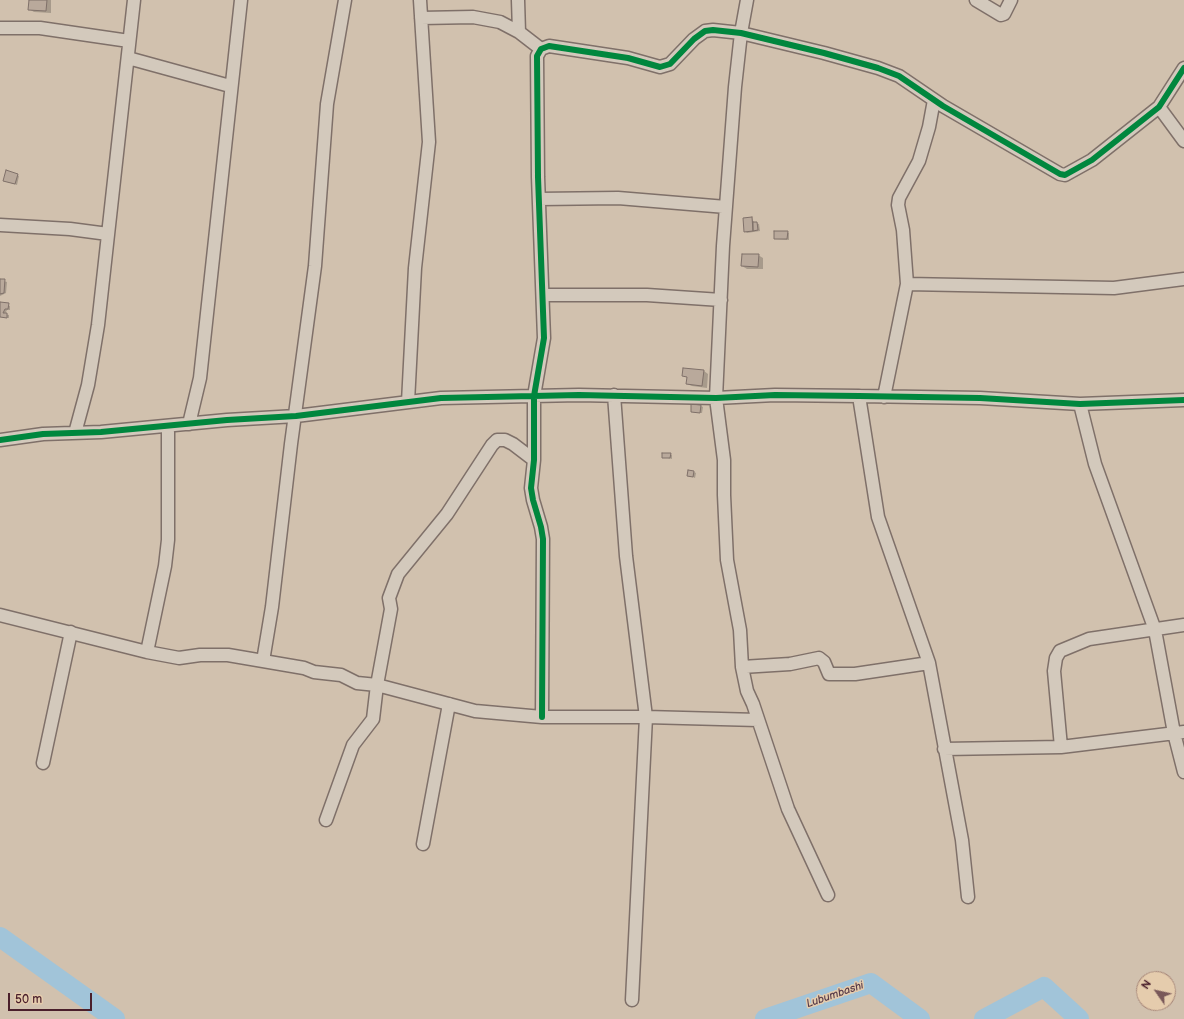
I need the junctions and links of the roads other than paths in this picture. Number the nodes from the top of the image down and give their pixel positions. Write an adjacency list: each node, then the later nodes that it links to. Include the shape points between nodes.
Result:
1 (134, 0): 13 (street)
2 (240, 0): 17 (street)
3 (345, 0): 37 (street, via 327,104 315,266)
4 (420, 0): 9 (street)
5 (518, 0): 11 (street)
6 (746, 0): 12 (street)
7 (976, 0): 8 (street, via 1001,15)
8 (1011, 0)
9 (421, 18): 11 (street, via 473,17 500,22); 35 (street, via 429,142 415,268)
10 (0, 28): 13 (street, via 40,28)
11 (519, 32): 14 (street)
12 (741, 33): 14 (street, via 705,31 670,64 660,67 628,58 549,46); 18 (street, via 878,68 899,76); 22 (street)
13 (129, 41): 15 (street)
14 (540, 49): 21 (street, via 537,56)
15 (128, 58): 17 (street); 24 (street, via 115,154)
16 (1184, 68): 19 (street)
17 (230, 86): 38 (street, via 200,378)
18 (934, 100): 19 (street, via 1065,175 1092,160); 26 (street, via 919,161 899,198)
19 (1159, 107): 20 (street)
20 (1184, 141)
21 (538, 199): 22 (street, via 618,198); 27 (street)
22 (726, 206): 28 (street)
23 (0, 224): 24 (street)
24 (108, 234): 40 (street, via 98,325 88,386)
25 (1184, 279): 26 (street, via 1114,288)
26 (907, 284): 32 (street)
27 (543, 295): 28 (street, via 647,295); 30 (street, via 544,338)
28 (721, 300): 33 (street)
29 (614, 395): 30 (street); 33 (street); 54 (street, via 626,556)
30 (534, 396): 35 (street, via 441,398); 42 (street)
31 (859, 396): 32 (street); 33 (street, via 775,395); 49 (street, via 878,517)
32 (884, 397): 36 (street, via 980,398)
33 (716, 398): 50 (street, via 724,460 727,560 740,630)
34 (1184, 400): 36 (street)
35 (408, 402): 37 (street)
36 (1080, 404): 45 (street, via 1095,464)
37 (296, 416): 38 (street); 48 (street)
38 (189, 424): 39 (street)
39 (168, 427): 40 (street); 47 (street, via 168,540)
40 (76, 433): 41 (street, via 42,434)
41 (0, 440)
42 (534, 460): 51 (street, via 513,444 497,440 446,514 398,574 389,598 391,609); 53 (street, via 531,488 543,539)
43 (0, 616): 46 (street)
44 (1184, 625): 45 (street)
45 (1155, 630): 56 (street); 57 (street, via 1089,639 1060,651 1054,671)
46 (71, 632): 47 (street); 59 (street)
47 (147, 652): 48 (street, via 179,658 200,654 228,655)
48 (263, 661): 51 (street, via 341,675 357,683)
49 (929, 663): 50 (street, via 855,674 829,674 824,662 819,658); 58 (street)
50 (742, 667): 55 (street, via 747,691)
51 (377, 685): 52 (street); 61 (street, via 373,719 351,750)
52 (449, 704): 53 (street, via 474,711); 62 (street)
53 (542, 717): 54 (street)
54 (646, 717): 55 (street); 65 (street)
55 (758, 720): 63 (street, via 788,809)
56 (1179, 732): 57 (street); 60 (street)
57 (1061, 746): 58 (street)
58 (944, 749): 64 (street, via 962,840)
59 (43, 763)
60 (1184, 772)
61 (326, 820)
62 (423, 844)
63 (828, 895)
64 (968, 897)
65 (632, 1000)

